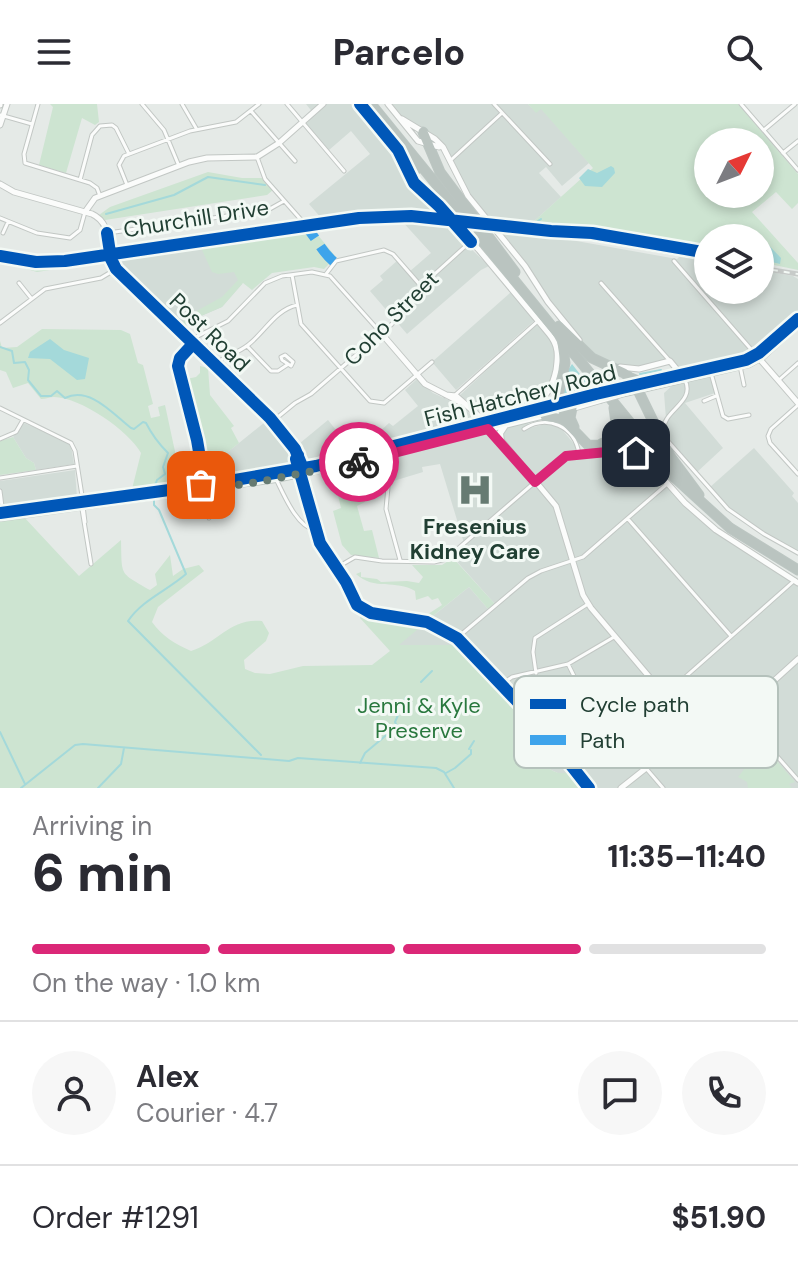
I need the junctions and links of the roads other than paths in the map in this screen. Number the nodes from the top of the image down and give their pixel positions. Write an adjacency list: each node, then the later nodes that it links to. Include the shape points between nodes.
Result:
1 (7, 104): 19 (street)
2 (38, 104): 22 (street)
3 (142, 104): 28 (street)
4 (182, 104): 26 (street)
5 (259, 104): 17 (street)
6 (287, 104): 21 (street)
7 (323, 104): 21 (street)
8 (360, 104): 33 (street)
9 (371, 104): 56 (highway)
10 (378, 104): 59 (highway)
11 (388, 104): 20 (street)
12 (494, 104): 18 (street)
13 (741, 104): 16 (street)
14 (754, 104): 16 (street)
15 (795, 104): 25 (street)
16 (746, 110): 24 (street)
17 (251, 111): 26 (street, via 230,124); 30 (street)
18 (502, 113): 37 (street); 39 (street)
19 (2, 116): 22 (street); 23 (street)
20 (402, 119): 27 (street); 32 (street, via 418,141)
21 (303, 122): 30 (street); 43 (street)
22 (32, 124): 44 (street, via 26,165)
23 (0, 125)
24 (761, 128)
25 (765, 128)
26 (196, 130): 28 (street)
27 (423, 132): 32 (highway); 37 (street)
28 (168, 139): 35 (street); 40 (street)
29 (798, 141): 34 (street)
30 (279, 143): 36 (street); 38 (street)
31 (774, 143): 34 (street)
32 (434, 145): 37 (street); 59 (highway, via 432,156 440,172)
33 (397, 151): 41 (highway)
34 (783, 153): 42 (street)
35 (129, 154): 44 (street, via 116,128 100,126 92,135); 46 (street, via 119,165)
36 (257, 157): 40 (street, via 207,158); 48 (street, via 263,176)
37 (450, 160): 87 (street, via 468,196 581,343)
38 (295, 161)
39 (550, 164)
40 (179, 166): 46 (street)
41 (408, 168): 55 (street, via 416,186); 56 (highway)
42 (798, 170)
43 (344, 171)
44 (80, 180): 47 (street, via 95,186)
45 (0, 184): 49 (street)
46 (127, 185): 47 (street)
47 (100, 196): 49 (street)
48 (284, 201): 52 (street); 54 (street, Churchill Drive, via 268,210)
49 (85, 212): 51 (street, via 80,230 70,238); 54 (street, via 101,219)
50 (0, 218): 51 (street)
51 (8, 222): 53 (street)
52 (303, 222)
53 (3, 233)
54 (107, 233): 58 (street)
55 (471, 242): 64 (street, Coho Street); 67 (street)
56 (494, 255): 70 (highway)
57 (674, 261): 74 (street)
58 (116, 269): 65 (street, via 101,278 52,286); 72 (street, Post Road)
59 (515, 272): 70 (highway)
60 (326, 274): 61 (street); 64 (street, via 336,261 384,250); 71 (street)
61 (292, 275): 66 (street); 72 (street, via 271,279 228,321)
62 (19, 283): 65 (street)
63 (601, 283): 76 (street)
64 (421, 286): 71 (street, Coho Street)
65 (31, 298): 69 (street)
66 (297, 305): 73 (street, via 283,309); 81 (street, via 301,324)
67 (538, 321): 90 (street); 101 (street, via 558,353 550,392 534,405)
68 (798, 322): 74 (main road, Fish Hatchery Road)
69 (0, 323)
70 (558, 329): 87 (highway, via 590,356); 91 (highway); 95 (highway, via 566,356); 120 (highway)
71 (381, 333): 81 (street, Coho Street); 83 (street)
72 (191, 341): 78 (street, Post Road); 118 (street, via 175,365)
73 (247, 346): 78 (street); 80 (street, via 271,371)
74 (757, 357): 79 (main road, Fish Hatchery Road); 86 (street)
75 (432, 362): 83 (street)
76 (671, 363): 84 (street); 85 (street); 87 (street, via 652,367)
77 (798, 363): 86 (street)
78 (215, 364): 99 (street, Post Road)
79 (739, 364): 82 (main road, Fish Hatchery Road); 88 (street)
80 (287, 365)
81 (341, 369): 83 (street, via 379,404); 99 (street, Coho Street)
82 (710, 372): 85 (main road, Fish Hatchery Road); 89 (street)
83 (417, 375): 90 (street, via 430,388)
84 (671, 378): 85 (main road, Fish Hatchery Road); 87 (highway)
85 (684, 378): 87 (main road, Fish Hatchery Road); 127 (street, via 688,391 664,421 666,439 724,505)
86 (778, 381): 93 (street)
87 (635, 382): 91 (main road, Fish Hatchery Road, bridge); 120 (highway, via 672,459)
88 (744, 385)
89 (716, 396): 92 (street); 96 (street, via 725,418)
90 (454, 397): 101 (street)
91 (600, 397): 95 (highway, via 565,407); 95 (highway, via 617,415 618,427 603,444 582,437); 122 (highway)
92 (704, 401)
93 (798, 404): 110 (street, via 768,436)
94 (0, 408): 98 (street)
95 (564, 412): 97 (highway, via 562,417); 101 (main road, Fish Hatchery Road); 122 (highway, via 581,441 643,449)
96 (749, 415)
97 (545, 416): 100 (main road, Fish Hatchery Road)
98 (23, 420): 103 (street, via 16,432); 109 (street, via 69,441)
99 (273, 421): 111 (street, Post Road, via 298,455)
100 (509, 424): 101 (main road, Fish Hatchery Road); 104 (main road, via 500,433)
101 (486, 425): 104 (street); 105 (main road, Fish Hatchery Road)
102 (524, 429): 106 (street, via 557,423)
103 (0, 439)
104 (501, 442): 115 (street)
105 (383, 453): 107 (main road, Fish Hatchery Road); 108 (main road, Fish Hatchery Road); 128 (street, via 388,471 386,509)
106 (579, 454): 115 (street, via 562,458); 117 (street, via 633,452)
107 (352, 458): 108 (main road); 111 (main road, Fish Hatchery Road)
108 (347, 464): 111 (main road, Fish Hatchery Road)
109 (77, 466): 113 (street); 121 (street)
110 (797, 471)
111 (301, 472): 112 (main road, Fish Hatchery Road); 114 (main road, Fish Hatchery Road); 126 (street, Post Road)
112 (256, 477): 116 (main road); 118 (main road, Fish Hatchery Road)
113 (0, 478)
114 (276, 479): 116 (main road, Fish Hatchery Road); 126 (street, via 301,520)
115 (535, 482): 128 (street, via 446,559); 129 (street, via 556,508)
116 (246, 484): 118 (main road, Fish Hatchery Road)
117 (667, 484): 125 (street); 133 (street, via 728,539)
118 (201, 488): 121 (main road, Fish Hatchery Road); 124 (street)
119 (0, 491): 123 (street)
120 (702, 498): 130 (highway, via 749,535)
121 (81, 503): 123 (main road, Fish Hatchery Road); 131 (street)
122 (708, 511): 133 (highway)
123 (1, 515)
124 (209, 518)
125 (627, 519): 129 (street); 135 (street)
126 (315, 530): 132 (street, Post Road)
127 (798, 553)
128 (400, 561): 132 (street, via 355,557)
129 (573, 561): 134 (street); 137 (street, via 528,578)
130 (798, 563)
131 (91, 564)
132 (336, 568): 137 (street, Post Road, via 363,610 427,622)
133 (797, 577): 135 (street)
134 (588, 604): 136 (street); 140 (street, via 535,638)
135 (731, 636): 144 (street)
136 (614, 637): 139 (street); 143 (street)
137 (457, 638): 147 (street, Post Road)
138 (798, 659): 146 (street)
139 (568, 664): 140 (street); 142 (street)
140 (536, 673): 141 (street)
141 (518, 676)
142 (574, 676)
143 (648, 676)
144 (686, 676)
145 (514, 677): 147 (street)
146 (778, 677)
147 (500, 685): 148 (street, Post Road)
148 (514, 699)
149 (778, 757): 152 (street)
150 (573, 768): 153 (street, Post Road)
151 (646, 768): 154 (street); 155 (street)
152 (798, 780)
153 (589, 788)
154 (621, 788)
155 (663, 788)

